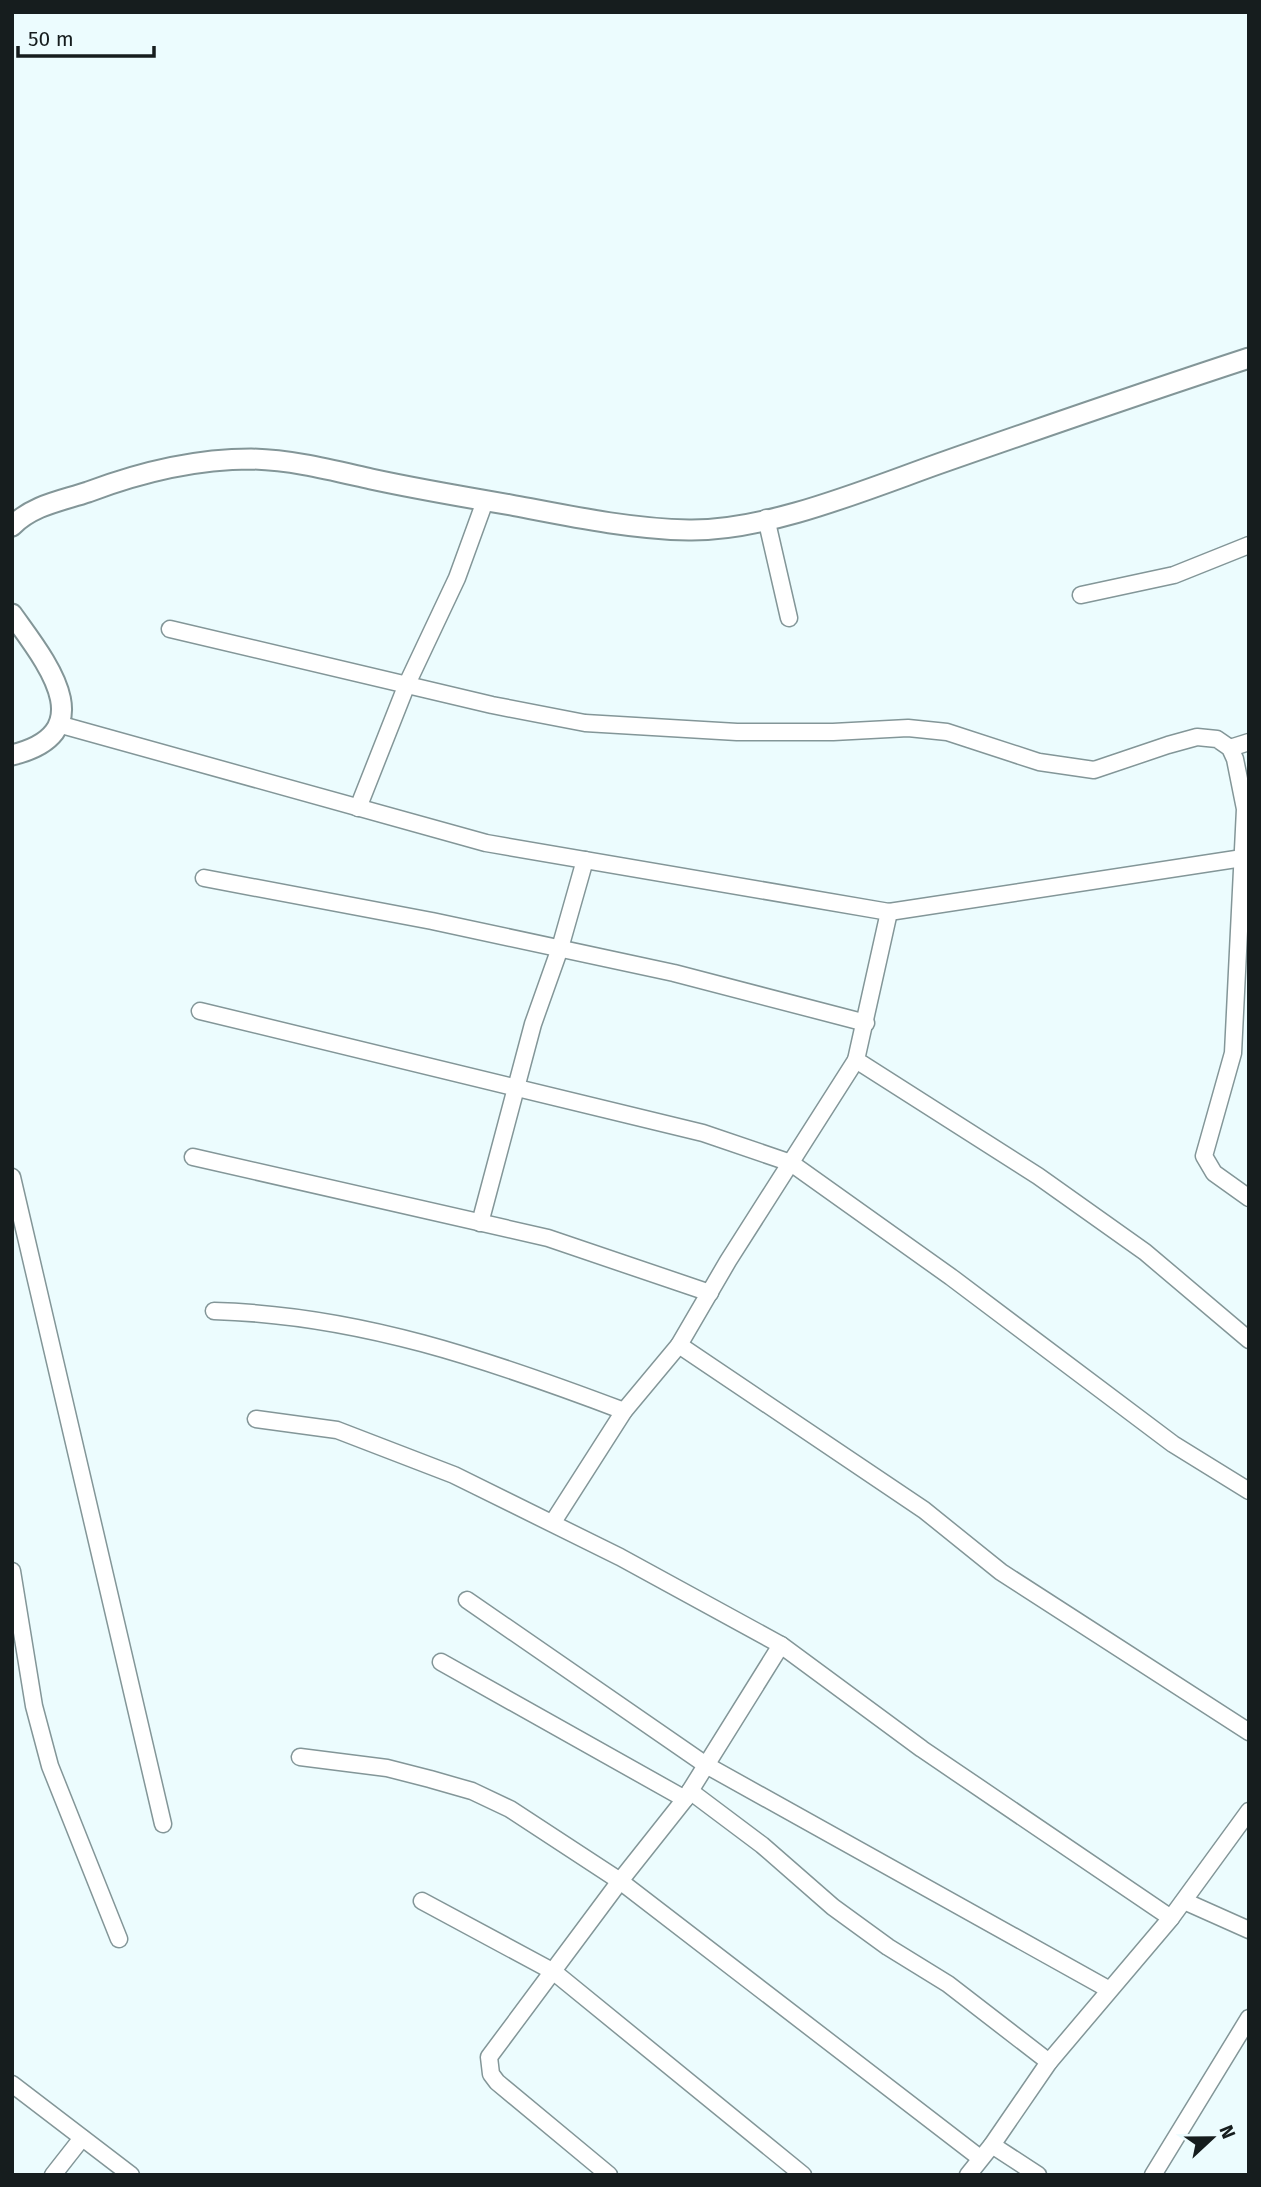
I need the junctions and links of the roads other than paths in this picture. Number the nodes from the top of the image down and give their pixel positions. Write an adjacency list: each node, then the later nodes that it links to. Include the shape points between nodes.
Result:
1 (1249, 358): 3 (street, via 868,489)
2 (485, 500): 3 (street, via 559,515 692,530); 4 (street, via 312,464 250,459 188,463 137,474 47,504); 10 (street, via 457,578)
3 (766, 518): 8 (street)
4 (12, 526)
5 (1249, 545): 6 (street, via 1174,575)
6 (1081, 595)
7 (12, 614): 11 (street, via 44,656 60,688)
8 (789, 618)
9 (170, 629): 10 (street)
10 (407, 684): 13 (street, via 585,723 737,732 908,728 947,732 1039,762 1094,770 1197,737 1217,739); 15 (street)
11 (58, 724): 14 (street, via 37,746); 15 (street)
12 (1249, 742): 13 (street)
13 (1230, 748): 16 (street, via 1245,809)
14 (12, 755)
15 (358, 808): 17 (street, via 485,843)
16 (1245, 858): 19 (street); 28 (street, via 1233,1053 1204,1156 1214,1173)
17 (585, 860): 19 (street); 20 (street)
18 (204, 878): 20 (street)
19 (889, 912): 22 (street)
20 (560, 948): 22 (street); 24 (street)
21 (200, 1011): 24 (street)
22 (866, 1023): 23 (street)
23 (856, 1060): 26 (street); 32 (street, via 1124,1236)
24 (516, 1088): 26 (street, via 703,1133); 29 (street)
25 (193, 1157): 29 (street)
26 (791, 1163): 30 (street); 36 (street, via 1173,1444)
27 (12, 1177): 48 (street)
28 (1249, 1198)
29 (480, 1223): 30 (street, via 548,1238)
30 (710, 1293): 33 (street)
31 (214, 1311): 34 (street, via 348,1323 506,1366)
32 (1249, 1340)
33 (679, 1345): 34 (street); 43 (street, via 924,1510 1001,1572)
34 (624, 1411): 37 (street)
35 (256, 1419): 37 (street, via 337,1430 454,1475)
36 (1249, 1491)
37 (553, 1522): 40 (street)
38 (12, 1571): 41 (street)
39 (467, 1600): 45 (street)
40 (781, 1645): 45 (street); 52 (street, via 922,1749)
41 (19, 1655): 54 (street, via 50,1766)
42 (441, 1662): 46 (street)
43 (1249, 1732)
44 (300, 1757): 49 (street, via 387,1768 472,1791 510,1809)
45 (706, 1765): 46 (street); 56 (street)
46 (688, 1795): 49 (street); 58 (street, via 762,1845 833,1907 948,1984)
47 (1249, 1811): 50 (street)
48 (163, 1824)
49 (620, 1881): 55 (street); 62 (street)
50 (1184, 1900): 52 (street); 53 (street)
51 (422, 1901): 55 (street)
52 (1171, 1918): 56 (street)
53 (1249, 1930)
54 (119, 1939)
55 (554, 1972): 65 (street, via 489,2057 488,2065 497,2082); 66 (street)
56 (1108, 1989): 58 (street)
57 (1249, 2018): 69 (street)
58 (1049, 2063): 61 (street)
59 (12, 2084): 60 (street)
60 (82, 2138): 63 (street); 64 (street)
61 (992, 2145): 62 (street); 68 (street)
62 (980, 2158): 67 (street)
63 (53, 2175)
64 (131, 2175)
65 (609, 2175)
66 (803, 2175)
67 (968, 2175)
68 (1038, 2175)
69 (1153, 2175)

